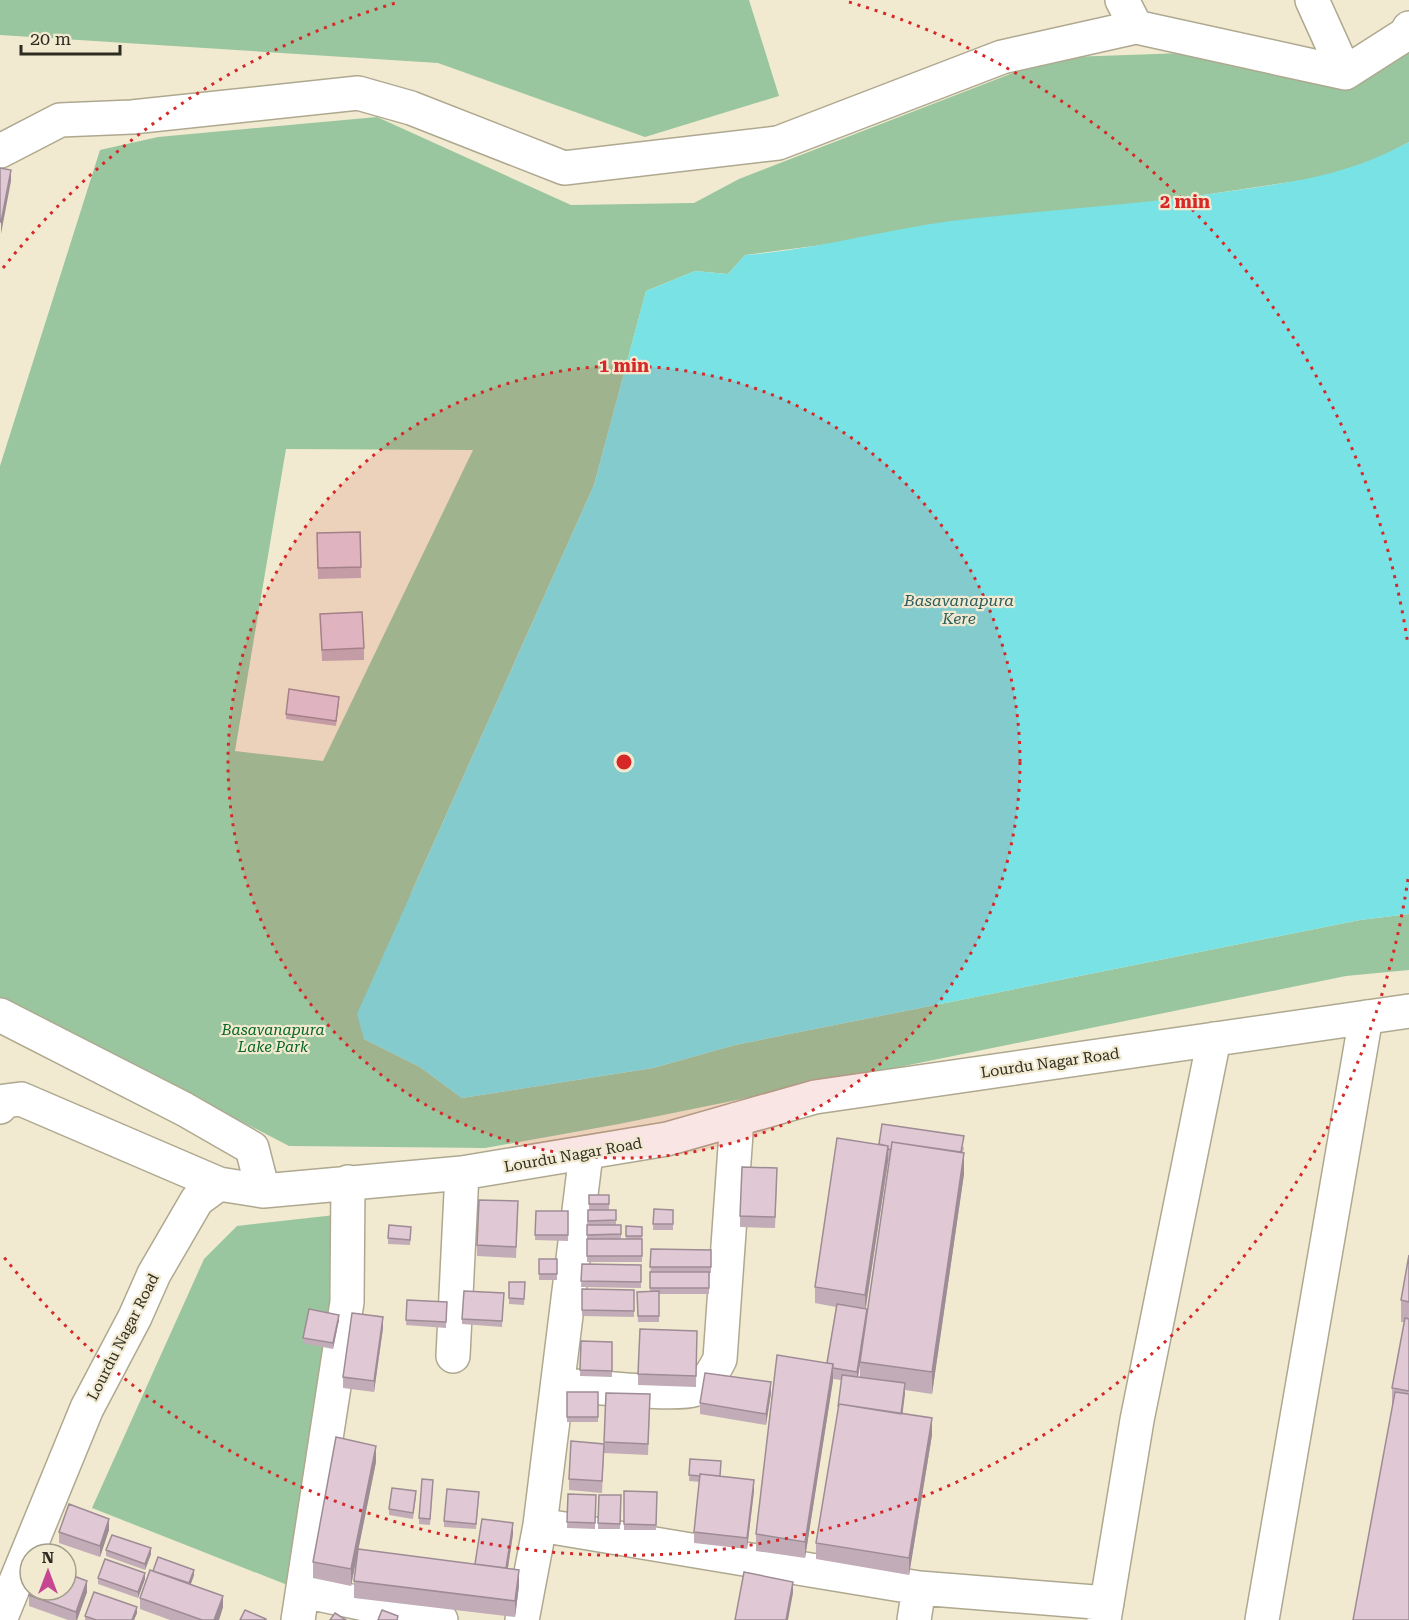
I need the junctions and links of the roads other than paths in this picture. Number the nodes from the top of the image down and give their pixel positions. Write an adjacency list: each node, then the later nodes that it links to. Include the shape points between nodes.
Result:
1 (1312, 0): 4 (street)
2 (1129, 14): 4 (street); 5 (street, via 1002,57 778,143 564,168 411,108 358,93 132,117 60,120)
3 (1409, 28): 4 (street, via 1406,34)
4 (1345, 73)
5 (0, 151)
6 (1409, 1011): 8 (street, Lourdu Nagar Road)
7 (0, 1015): 16 (street, via 252,1148)
8 (1366, 1017): 9 (street, Lourdu Nagar Road); 27 (street)
9 (1214, 1039): 11 (street, Lourdu Nagar Road, via 815,1097); 22 (street, via 1137,1420)
10 (0, 1107): 15 (street, via 4,1101 21,1098)
11 (737, 1119): 12 (street, Lourdu Nagar Road); 18 (street, via 720,1359 713,1372 706,1382 685,1392)
12 (586, 1154): 13 (street, Lourdu Nagar Road); 18 (street)
13 (462, 1173): 14 (street, Lourdu Nagar Road); 17 (street)
14 (348, 1182): 16 (street, Lourdu Nagar Road); 21 (street, via 347,1302)
15 (219, 1184): 16 (street, Lourdu Nagar Road); 23 (street, Lourdu Nagar Road, via 197,1200 154,1274 87,1408)
16 (263, 1191)
17 (453, 1356)
18 (559, 1385): 19 (street)
19 (540, 1525): 20 (street); 25 (street)
20 (919, 1588): 22 (street); 26 (street)
21 (301, 1605): 24 (street)
22 (1106, 1612)
23 (7, 1618)
24 (441, 1620)
25 (522, 1620)
26 (914, 1620)
27 (1262, 1620)

